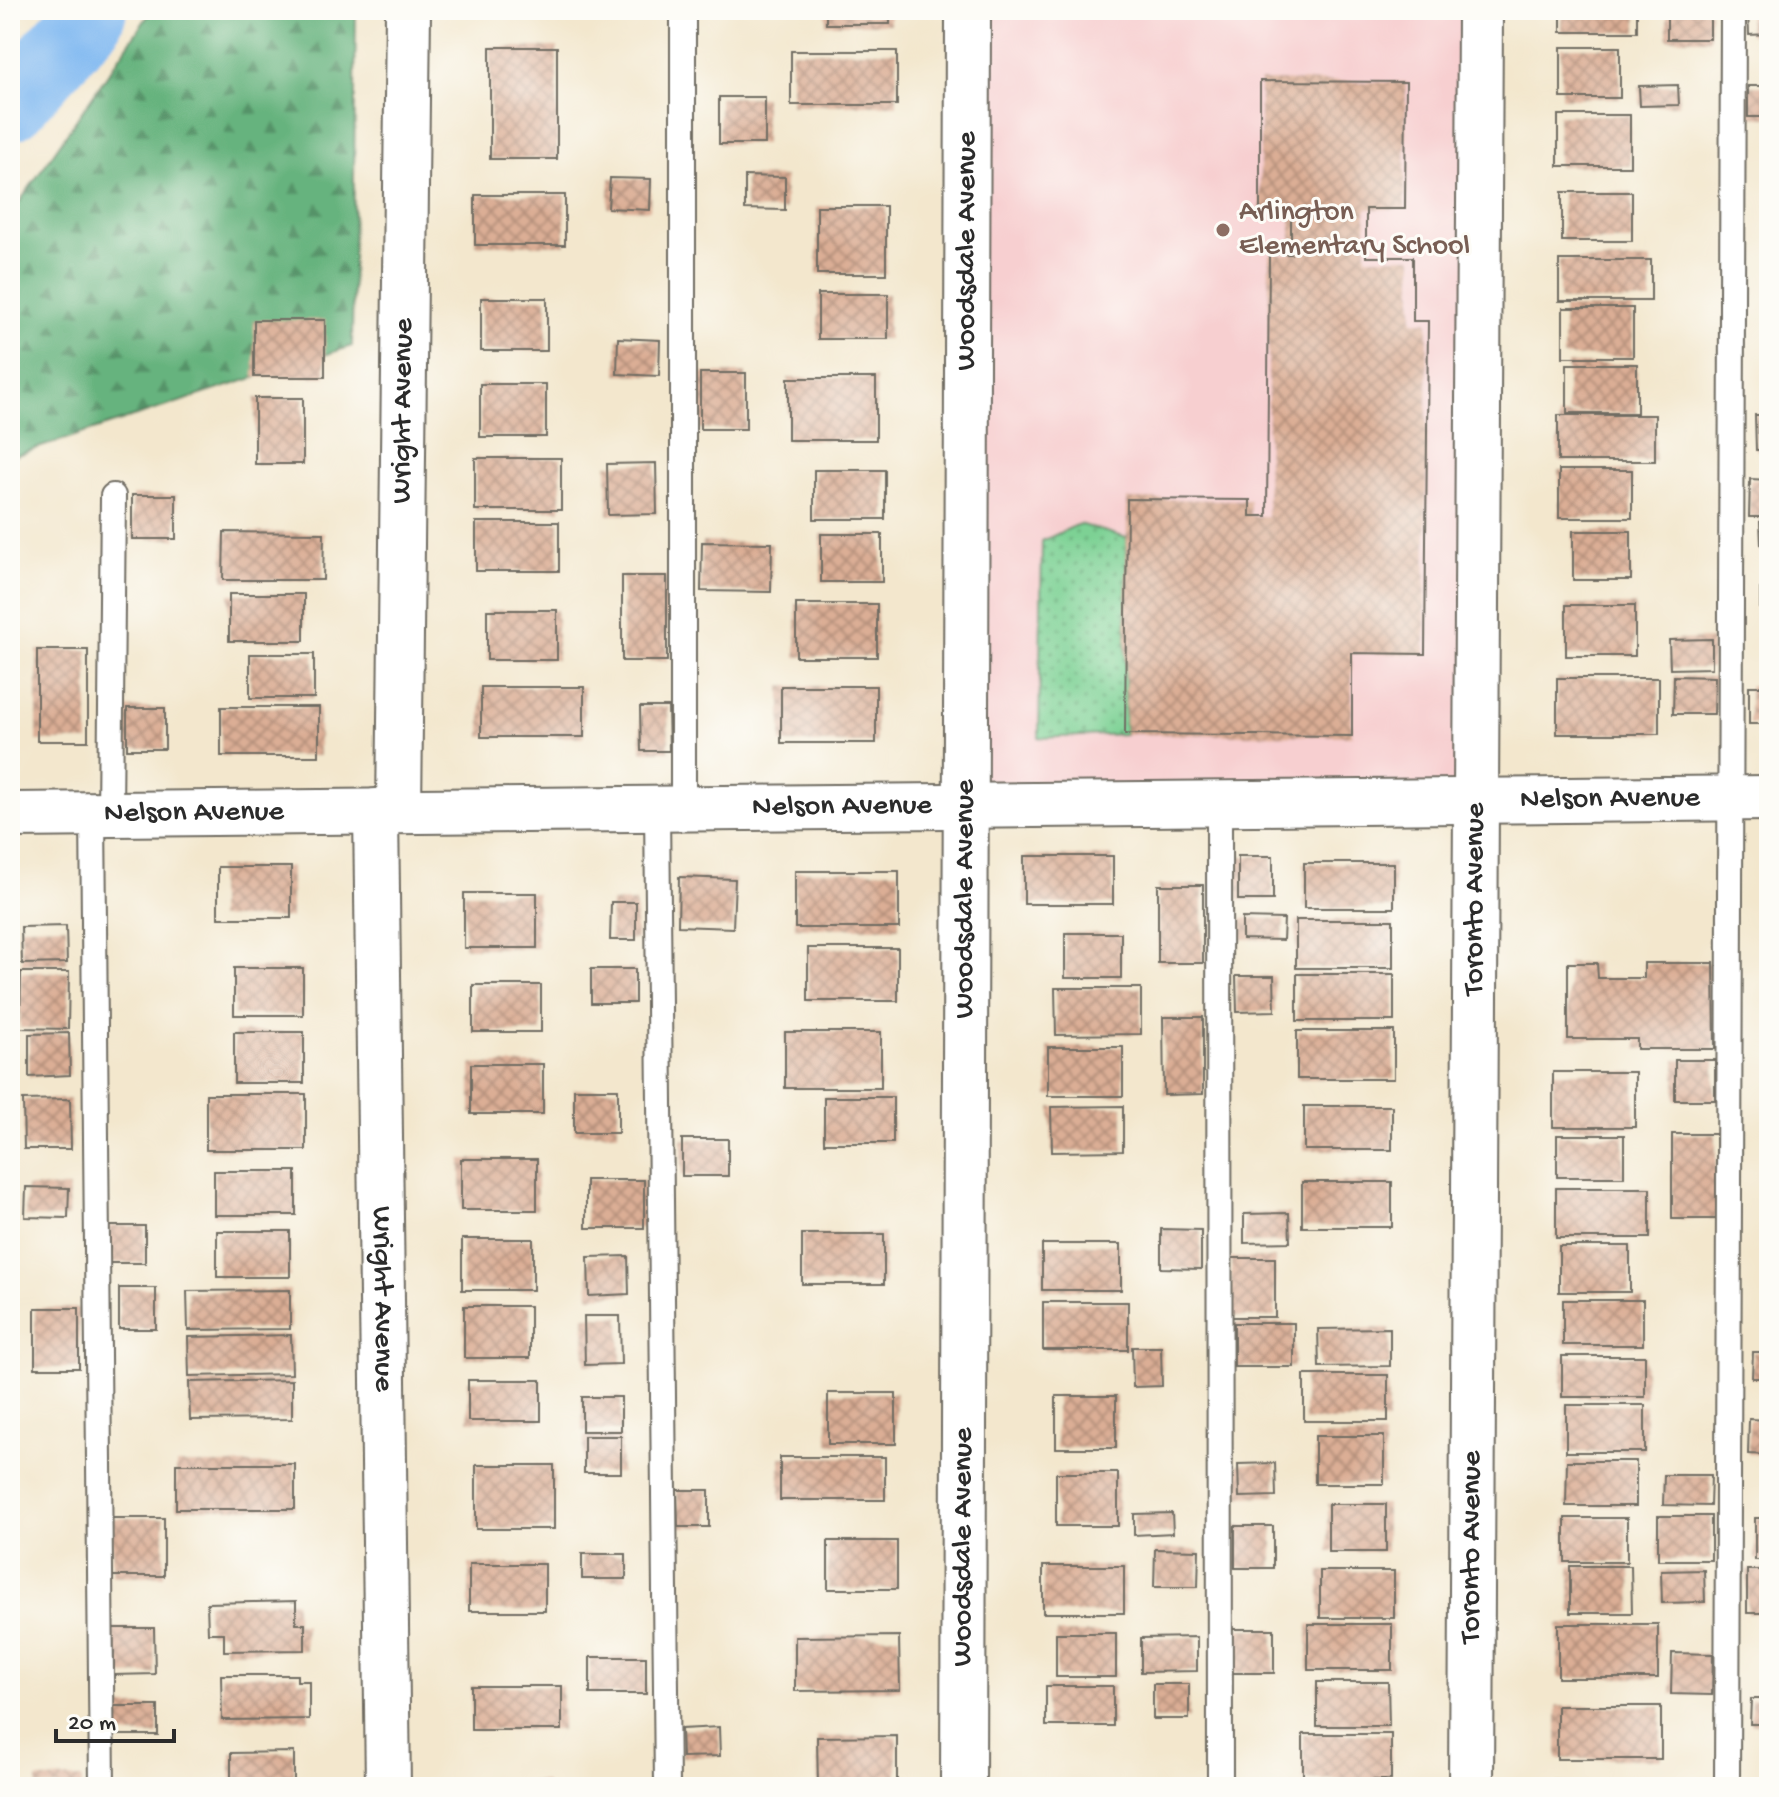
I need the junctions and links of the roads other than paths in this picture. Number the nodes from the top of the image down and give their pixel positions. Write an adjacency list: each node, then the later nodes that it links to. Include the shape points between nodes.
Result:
1 (408, 10): 12 (street, Wright Avenue)
2 (683, 10): 11 (lane)
3 (968, 10): 10 (street, Woodsdale Avenue)
4 (1480, 10): 8 (street, Toronto Avenue)
5 (1733, 10): 7 (lane)
6 (113, 496): 13 (lane)
7 (1750, 798): 8 (street, Nelson Avenue); 21 (lane)
8 (1477, 800): 9 (street, Nelson Avenue); 20 (street, Toronto Avenue)
9 (1219, 803): 10 (street, Nelson Avenue); 19 (lane)
10 (965, 805): 11 (street, Nelson Avenue); 18 (street, Woodsdale Avenue)
11 (670, 808): 12 (street, Nelson Avenue); 17 (lane)
12 (387, 811): 13 (street, Nelson Avenue); 16 (street, Wright Avenue)
13 (102, 814): 14 (street, Nelson Avenue); 15 (lane)
14 (10, 815)
15 (102, 1787)
16 (388, 1787)
17 (667, 1787)
18 (963, 1787)
19 (1220, 1787)
20 (1471, 1787)
21 (1727, 1787)

